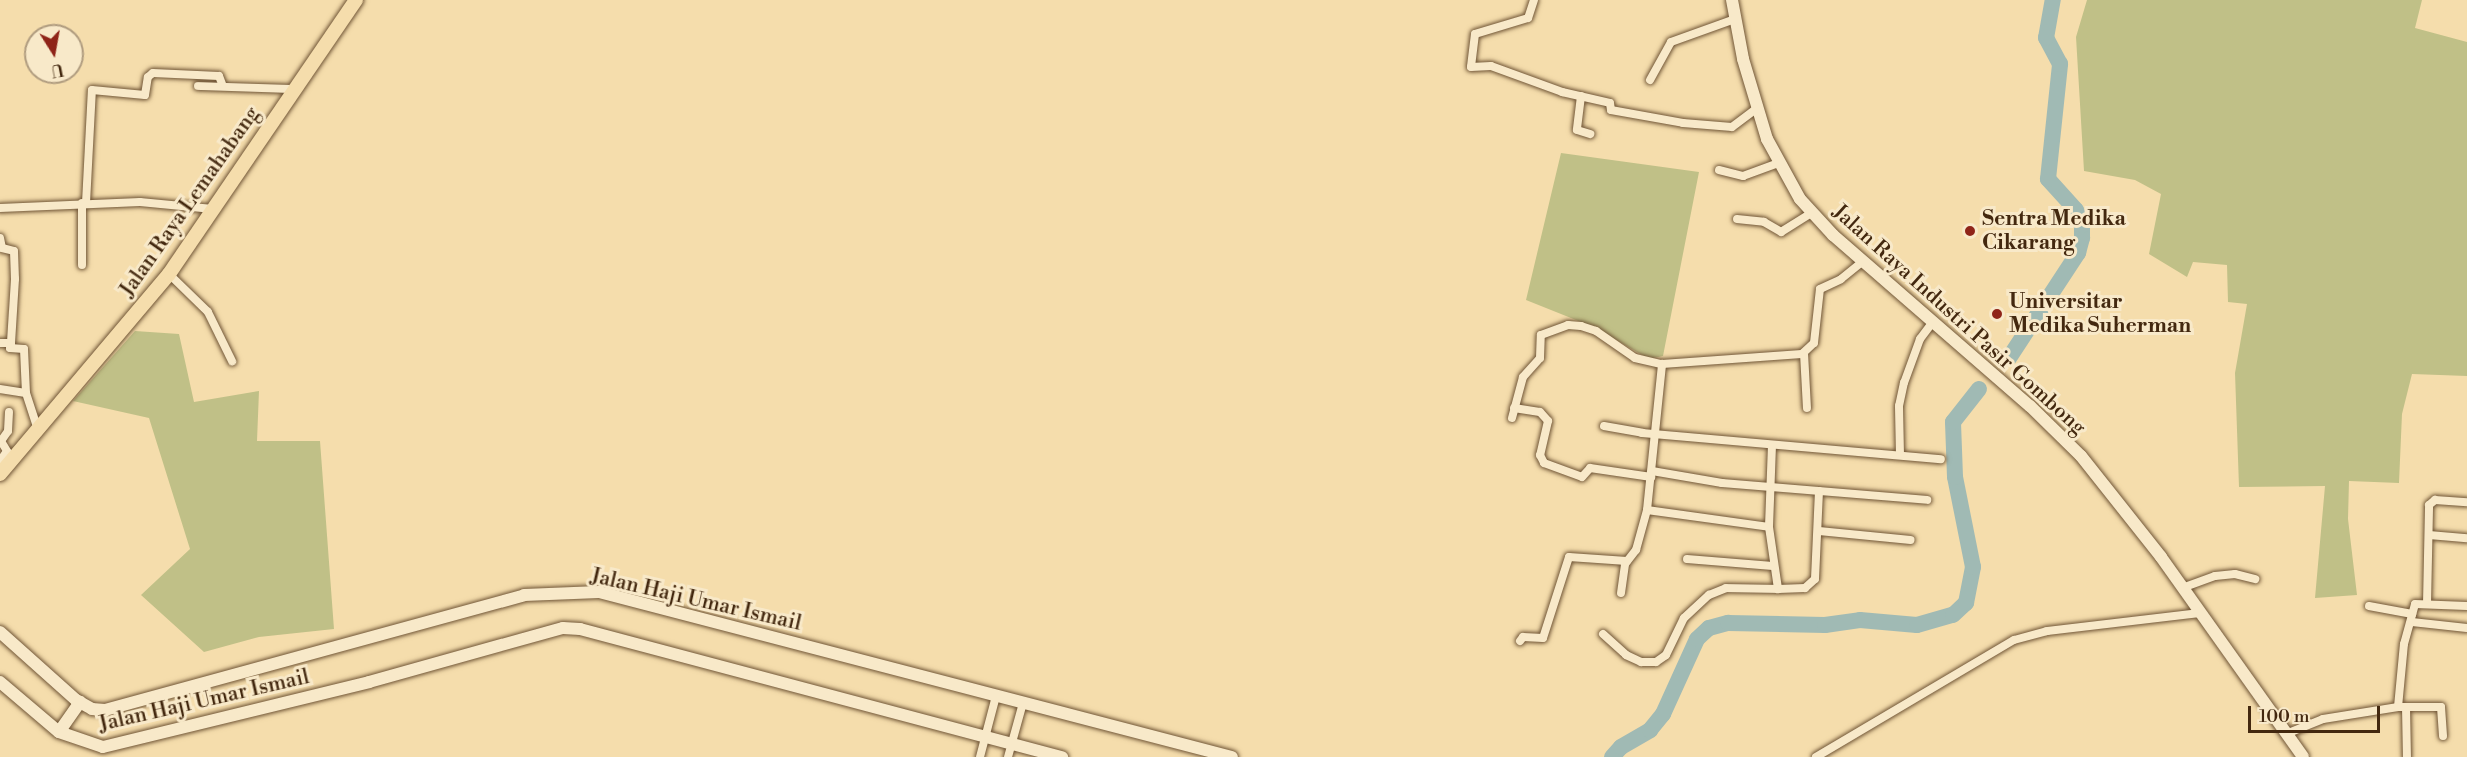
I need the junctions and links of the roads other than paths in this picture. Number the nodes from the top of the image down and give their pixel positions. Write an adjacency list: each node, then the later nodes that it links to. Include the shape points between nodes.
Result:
1 (356, 0): 8 (main road, Jalan Raya Lemahabang)
2 (1534, 0): 9 (street, via 1528,18 1474,34 1471,67 1491,66)
3 (1732, 0): 4 (main road, Jalan Raya Industri Pasir Gombong)
4 (1735, 19): 5 (street, via 1671,42); 10 (main road, Jalan Raya Industri Pasir Gombong)
5 (1650, 80)
6 (222, 84): 7 (street); 8 (street); 14 (street, via 219,76 153,74 145,95 92,90)
7 (198, 86)
8 (295, 89): 16 (main road, Jalan Raya Lemahabang)
9 (1581, 96): 10 (street, via 1610,103 1611,110 1725,128 1735,126); 11 (street, via 1577,130)
10 (1756, 109): 12 (main road, Jalan Raya Industri Pasir Gombong)
11 (1590, 134)
12 (1778, 163): 13 (street, via 1743,176); 17 (main road, Jalan Raya Industri Pasir Gombong)
13 (1719, 170)
14 (84, 203): 15 (street); 16 (street, via 140,202); 21 (street)
15 (0, 208)
16 (213, 209): 22 (main road, Jalan Raya Lemahabang)
17 (1811, 213): 18 (street, via 1781,232 1764,222); 20 (main road, Jalan Raya Industri Pasir Gombong)
18 (1737, 219)
19 (0, 238): 25 (street, via 2,248 14,251 15,260)
20 (1863, 262): 23 (main road, Jalan Raya Industri Pasir Gombong); 26 (street, via 1820,289 1814,343)
21 (82, 265)
22 (169, 274): 27 (street, via 208,312); 36 (main road, Jalan Raya Lemahabang)
23 (1933, 322): 40 (street, via 1920,339 1904,383 1899,411); 58 (main road, Jalan Raya Industri Pasir Gombong, via 2004,383 2100,478)
24 (0, 343): 25 (street)
25 (11, 343): 30 (street, via 10,348 24,349)
26 (1804, 353): 28 (street); 32 (street)
27 (232, 361)
28 (1662, 364): 31 (street, via 1635,358 1589,328 1560,327 1542,334 1540,358 1523,377); 37 (street)
29 (0, 389): 30 (street)
30 (26, 393): 36 (street)
31 (1514, 408): 34 (street); 43 (street, via 1540,412 1548,421 1541,462 1582,477 1590,468)
32 (1807, 408)
33 (9, 412): 38 (street)
34 (1512, 418)
35 (1604, 426): 37 (street)
36 (38, 430): 42 (main road, Jalan Raya Lemahabang)
37 (1655, 433): 39 (street); 43 (street)
38 (2, 436): 42 (street, via 7,451)
39 (1772, 445): 40 (street); 44 (street)
40 (1900, 455): 41 (street)
41 (1941, 459)
42 (1, 467)
43 (1651, 474): 44 (street); 48 (street)
44 (1768, 486): 45 (street); 49 (street)
45 (1820, 491): 46 (street); 50 (street)
46 (1926, 500)
47 (2467, 502): 51 (street, via 2431,502)
48 (1647, 510): 49 (street); 55 (street, via 1636,550)
49 (1769, 527): 56 (street)
50 (1819, 531): 53 (street); 59 (street, via 1815,579 1805,588)
51 (2429, 535): 52 (street); 61 (street)
52 (2467, 538)
53 (1911, 540)
54 (1687, 559): 56 (street)
55 (1627, 561): 60 (street); 69 (street, via 1569,557 1544,638 1523,637)
56 (1773, 566): 59 (street)
57 (2255, 579): 58 (street, via 2235,574 2215,576)
58 (2182, 588): 64 (main road, Jalan Raya Industri Pasir Gombong)
59 (1778, 589): 68 (street, via 1726,588 1709,595 1684,618 1666,654 1656,662 1641,662 1626,655)
60 (1621, 593)
61 (2427, 604): 63 (street); 65 (street, via 2416,603)
62 (2369, 606): 65 (street)
63 (2467, 606)
64 (2200, 613): 76 (main road, Jalan Raya Industri Pasir Gombong); 84 (street, via 2067,628 2014,640)
65 (2412, 618): 66 (street); 74 (street, via 2404,644)
66 (2467, 628)
67 (0, 632): 72 (main road, Jalan Haji Umar Ismail)
68 (1603, 634)
69 (1520, 641)
70 (0, 682): 75 (main road, Jalan Haji Umar Ismail)
71 (996, 696): 72 (main road, Jalan Haji Umar Ismail, via 631,600 565,591 524,595 105,710); 73 (main road, Jalan Haji Umar Ismail); 77 (street)
72 (80, 702): 75 (main road)
73 (1023, 703): 79 (street); 83 (main road, Jalan Haji Umar Ismail)
74 (2402, 707): 76 (street, via 2324,719); 78 (street, via 2441,706); 86 (street)
75 (59, 732): 77 (main road, Jalan Haji Umar Ismail, via 95,747 128,743 563,628 580,629)
76 (2286, 734): 85 (main road, Jalan Raya Industri Pasir Gombong)
77 (985, 736): 79 (main road, Jalan Haji Umar Ismail); 80 (street)
78 (2443, 736)
79 (1012, 744): 81 (street); 82 (main road, Jalan Haji Umar Ismail)
80 (980, 757)
81 (1008, 757)
82 (1062, 757)
83 (1232, 757)
84 (1816, 757)
85 (2302, 757)
86 (2407, 757)

